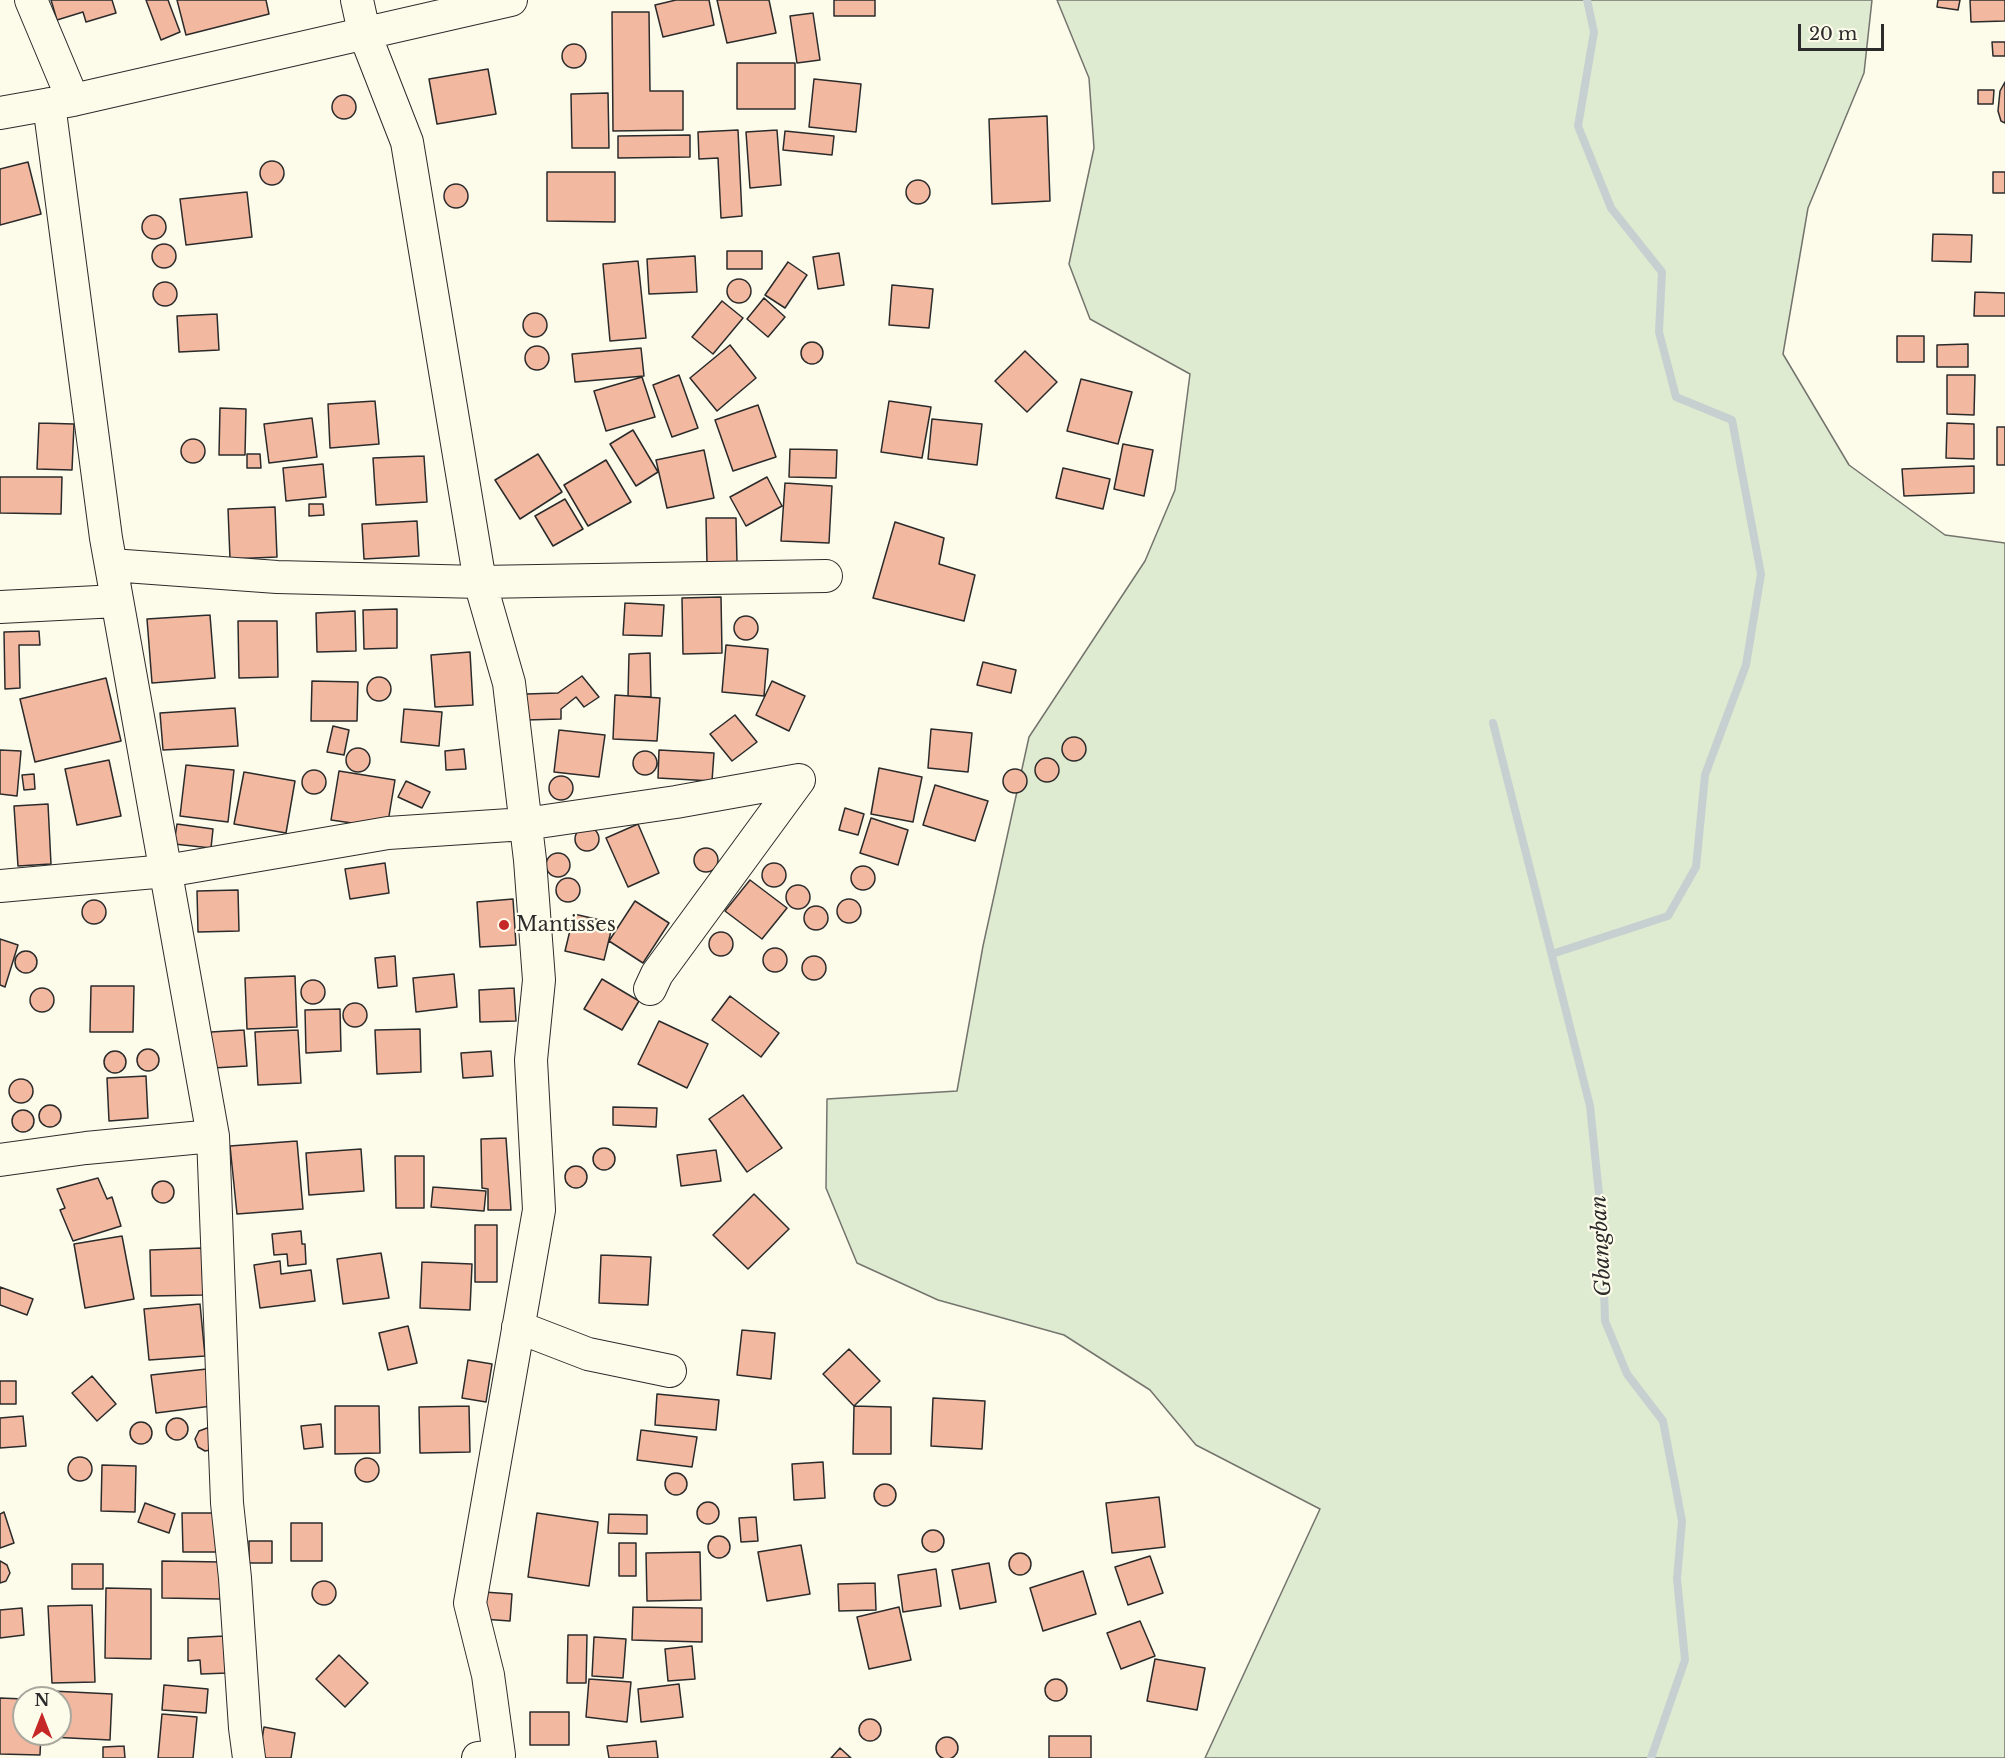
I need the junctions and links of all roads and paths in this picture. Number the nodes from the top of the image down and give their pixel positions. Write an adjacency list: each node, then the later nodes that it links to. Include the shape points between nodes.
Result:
1 (32, 0): 5 (street)
2 (357, 0): 4 (street)
3 (512, 0): 4 (street)
4 (363, 32): 5 (street); 9 (street, via 407,142)
5 (61, 102): 6 (street); 7 (street)
6 (0, 113)
7 (111, 565): 9 (street, via 277,577); 10 (street)
8 (826, 576): 9 (street)
9 (480, 582): 12 (street, via 509,682)
10 (117, 601): 11 (street); 13 (street)
11 (0, 607)
12 (525, 824): 13 (street, via 388,832); 15 (street, via 799,780 657,974); 18 (street, via 539,980 531,1060 539,1210)
13 (166, 872): 14 (street); 16 (street)
14 (0, 886)
15 (650, 989)
16 (213, 1136): 17 (street); 21 (street, via 227,1503)
17 (0, 1160)
18 (518, 1327): 19 (street, via 588,1354); 20 (street, via 470,1603 488,1675)
19 (670, 1371)
20 (493, 1757)
21 (249, 1758)

